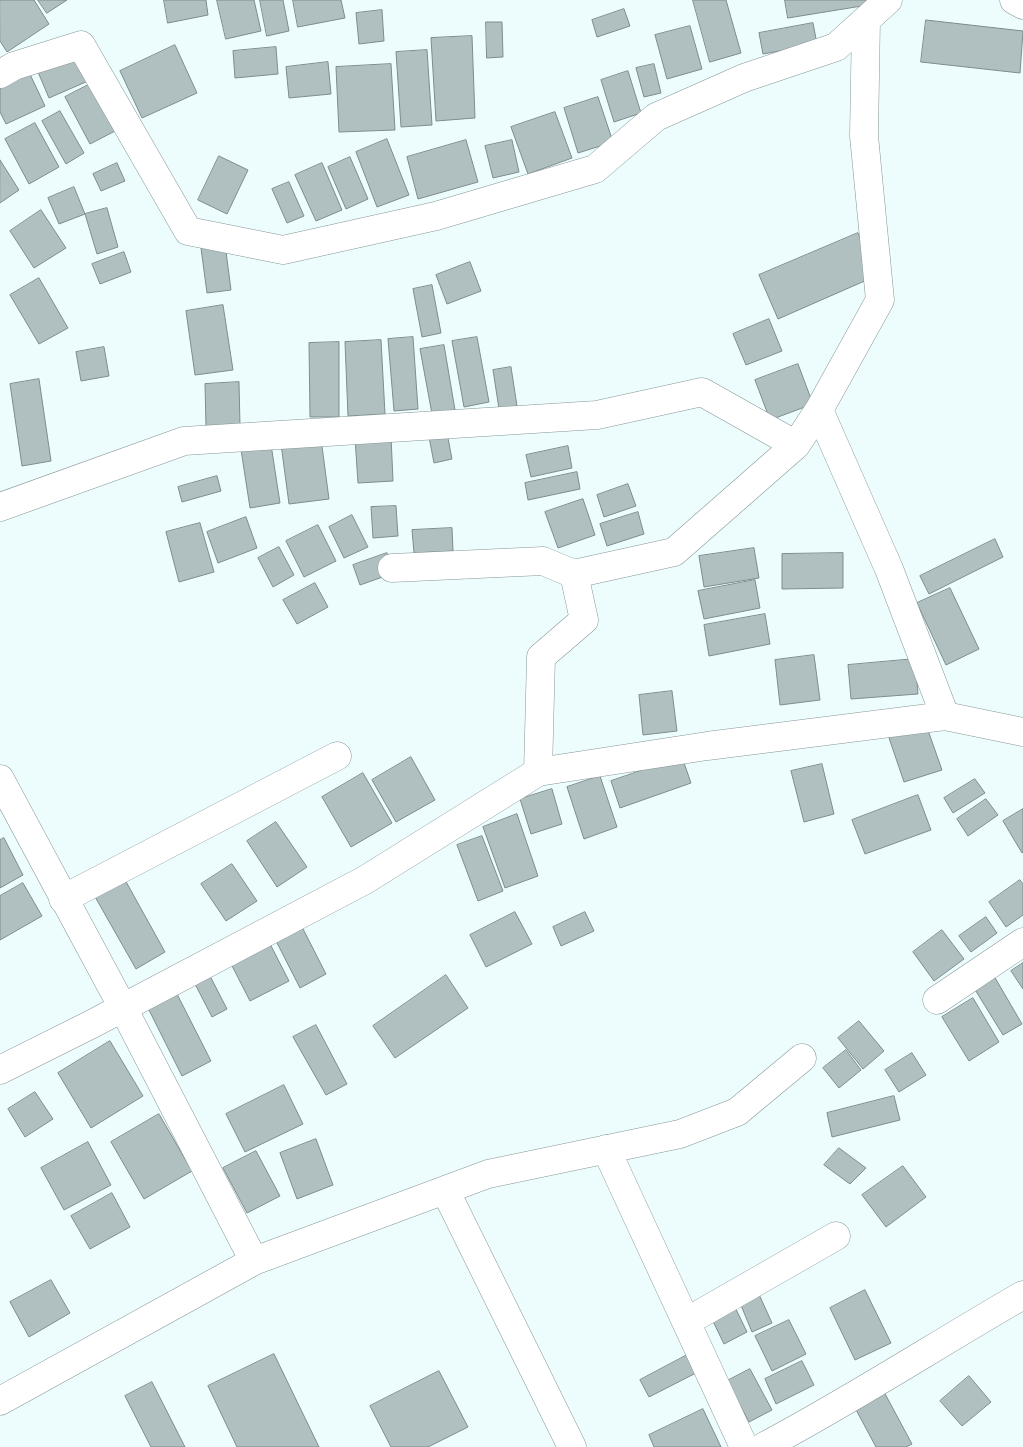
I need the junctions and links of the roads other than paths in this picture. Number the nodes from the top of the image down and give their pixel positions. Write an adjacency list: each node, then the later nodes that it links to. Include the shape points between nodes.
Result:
1 (888, 0): 2 (street)
2 (866, 20): 3 (street, via 836,47 744,78 656,117 595,169 436,216 283,250 188,231 81,45 14,66); 4 (street, via 864,136 880,300)
3 (0, 74)
4 (819, 410): 5 (street); 9 (street, via 889,569)
5 (796, 445): 6 (street, via 702,392 597,415 184,441); 8 (street, via 674,552)
6 (0, 507)
7 (392, 568): 8 (street, via 543,561)
8 (574, 574): 12 (street, via 584,620 540,657)
9 (945, 716): 10 (street); 12 (street, via 707,746)
10 (1023, 732)
11 (337, 756): 15 (street)
12 (538, 772): 18 (street, via 365,880)
13 (0, 779): 14 (street)
14 (10, 818): 15 (street)
15 (63, 899): 18 (street)
16 (1023, 942): 17 (street)
17 (936, 1000)
18 (123, 1008): 20 (street); 24 (street)
19 (802, 1058): 21 (street, via 737,1112 680,1134)
20 (0, 1070)
21 (606, 1149): 22 (street, via 488,1174); 26 (street)
22 (445, 1190): 24 (street); 28 (street)
23 (836, 1236): 26 (street)
24 (254, 1261): 27 (street)
25 (1023, 1295): 30 (street, via 821,1416)
26 (686, 1322): 29 (street)
27 (0, 1401)
28 (572, 1447)
29 (744, 1447)
30 (763, 1447)

